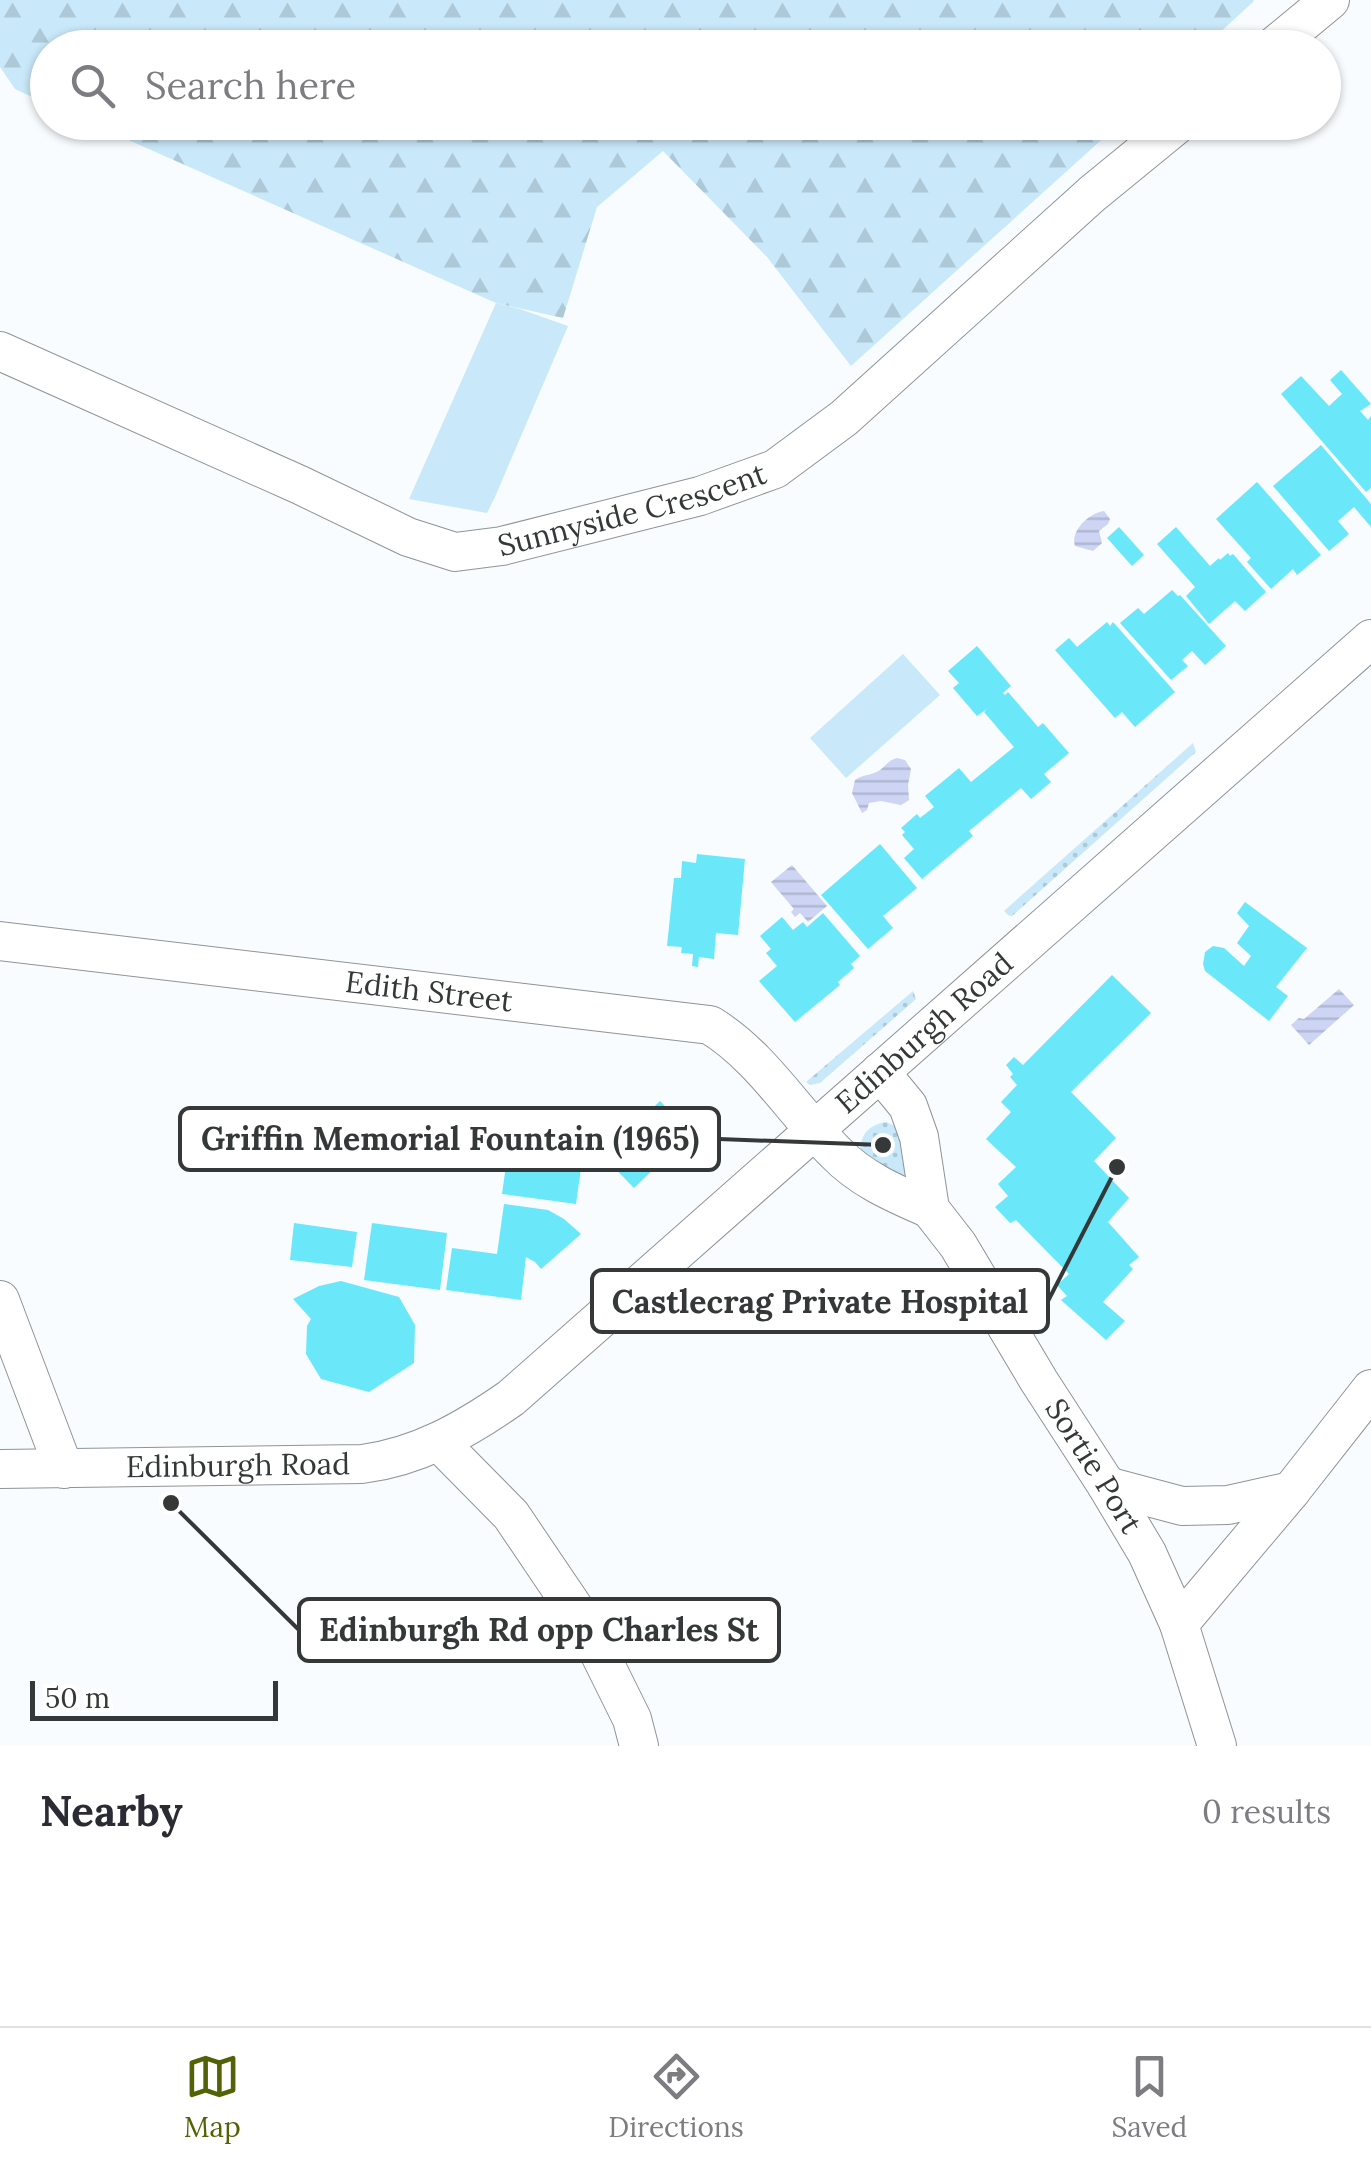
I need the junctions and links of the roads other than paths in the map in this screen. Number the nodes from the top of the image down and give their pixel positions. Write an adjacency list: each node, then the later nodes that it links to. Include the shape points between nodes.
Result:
1 (1330, 0): 2 (street)
2 (1294, 30)
3 (1158, 140): 4 (street, Sunnyside Crescent, via 844,418 775,469 700,496 502,546 455,552 408,537)
4 (0, 350)
5 (1371, 639): 7 (street, Edinburgh Road)
6 (0, 941): 8 (street, Edith Street, via 710,1025 746,1050)
7 (880, 1072): 8 (street, Edinburgh Road); 9 (street, Sortie Port, via 908,1106 920,1137)
8 (814, 1129): 9 (street, Sortie Port, via 878,1186); 12 (street, Edinburgh Road, via 511,1398)
9 (930, 1209): 15 (street, Sortie Port)
10 (0, 1300): 14 (street)
11 (1371, 1389): 16 (street)
12 (439, 1442): 14 (street, Edinburgh Road, via 362,1464); 18 (street, via 511,1515 586,1626)
13 (0, 1469): 14 (street, Edinburgh Road)
14 (64, 1469)
15 (1107, 1486): 16 (street, via 1182,1506 1228,1505); 17 (street, Sortie Port)
16 (1291, 1491): 17 (street)
17 (1179, 1624): 19 (street, Sortie Port)
18 (639, 1746)
19 (1217, 1746)

